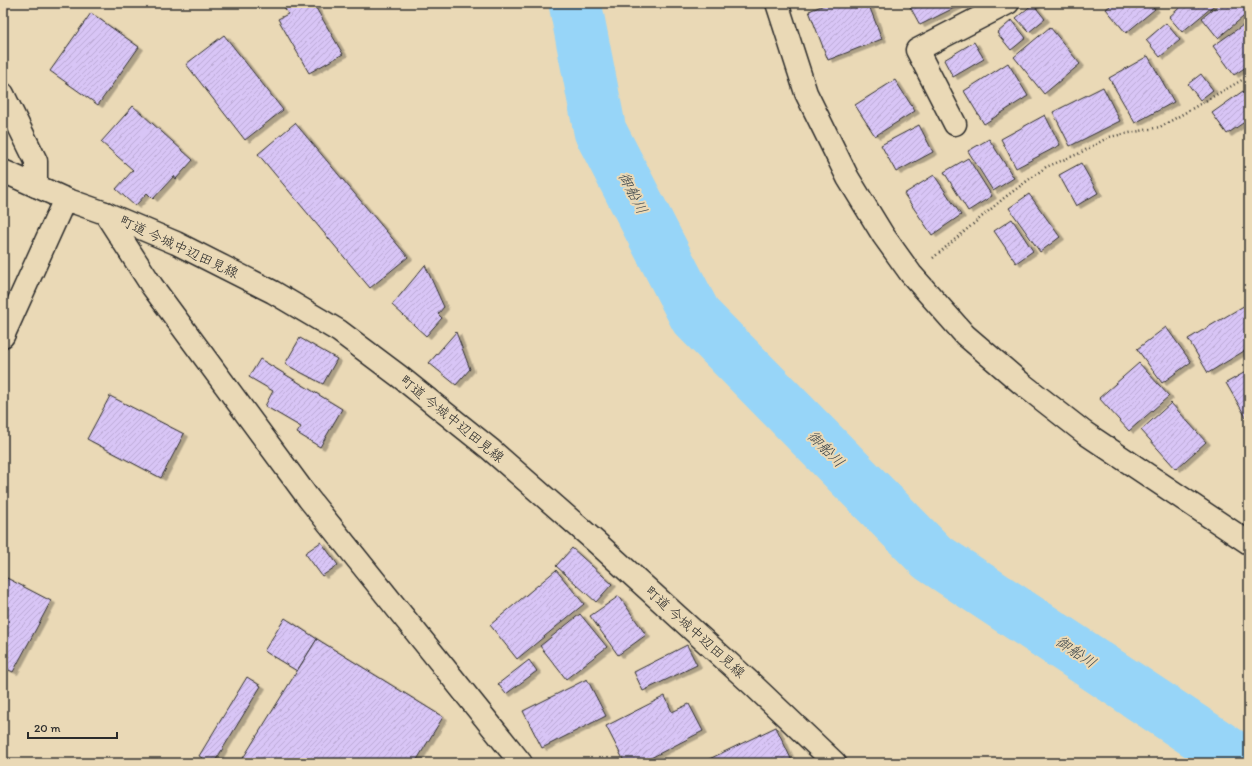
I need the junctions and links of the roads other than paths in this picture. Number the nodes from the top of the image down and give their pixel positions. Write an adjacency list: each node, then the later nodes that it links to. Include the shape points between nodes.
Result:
1 (777, 3): 10 (street, via 806,92 848,178 883,236 910,274 964,335 1021,383 1085,433)
2 (1008, 3): 4 (street, via 917,50)
3 (3, 94): 6 (street, via 36,161)
4 (955, 124)
5 (3, 172): 6 (street, 町道 今城中辺田見線)
6 (36, 186): 7 (street, 町道 今城中辺田見線)
7 (65, 199): 8 (street, 町道 今城中辺田見線); 9 (street)
8 (105, 213): 11 (street, via 152,286 304,493); 12 (street, 町道 今城中辺田見線, via 176,243 273,292 340,331 490,449 596,542)
9 (3, 336)
10 (1249, 543)
11 (521, 763)
12 (836, 763)

